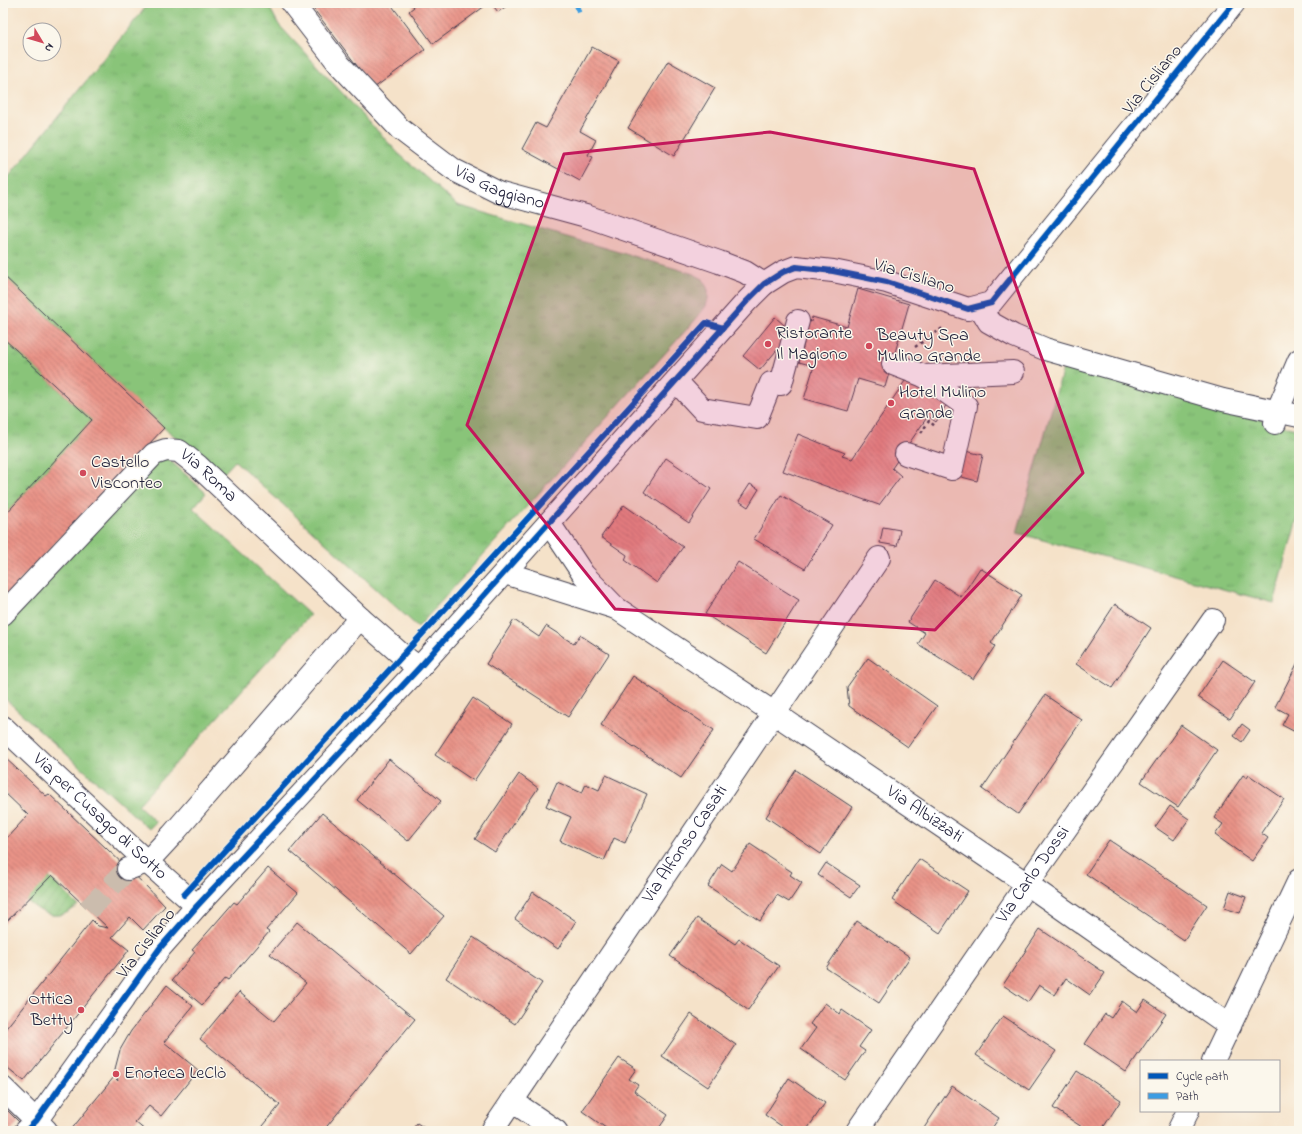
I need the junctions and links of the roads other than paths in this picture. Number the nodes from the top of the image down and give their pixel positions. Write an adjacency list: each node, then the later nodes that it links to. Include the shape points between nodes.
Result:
1 (292, 3): 3 (street, Via Gaggiano, via 339,64 400,129 454,170 498,192 586,216 719,262 745,272)
2 (1234, 3): 4 (street, Via Cisliano, via 997,297 991,303)
3 (764, 284): 4 (street, Via Cisliano, via 783,272 796,268 833,271 887,282 968,309); 10 (street, Via Cisliano)
4 (980, 306): 12 (street, via 989,322 1045,349)
5 (798, 321): 10 (street, via 781,384 771,383 757,418 702,409)
6 (1299, 360): 12 (street)
7 (893, 364): 9 (street)
8 (1013, 372): 9 (street)
9 (924, 376): 13 (street, via 966,406 952,469)
10 (676, 381): 14 (street, Via Cisliano)
11 (1299, 416): 12 (street)
12 (1276, 417)
13 (906, 454)
14 (548, 523): 16 (street, Via Cisliano); 17 (street, Via Albizzati, via 583,574)
15 (879, 558): 22 (street, Via Alfonso Casati)
16 (505, 573): 17 (street, Via Albizzati); 21 (street, Via Cisliano)
17 (616, 608): 22 (street, Via Albizzati)
18 (3, 614): 19 (street, Via Roma, via 139,469 154,454 166,450 180,451 198,466)
19 (360, 618): 21 (street, Via Roma); 24 (street, via 178,829)
20 (1213, 620): 26 (street, Via Carlo Dossi)
21 (419, 668): 27 (street, Via Cisliano)
22 (774, 713): 26 (street, Via Albizzati); 31 (street, Via Alfonso Casati)
23 (3, 727): 24 (street, Via per Cusago di Sotto)
24 (138, 866): 27 (street, Via per Cusago di Sotto)
25 (1299, 880): 28 (street)
26 (1027, 884): 28 (street, Via Albizzati); 36 (street, Via Carlo Dossi)
27 (197, 906): 33 (street, Via Cisliano, via 160,948)
28 (1230, 1026): 29 (street)
29 (1213, 1060)
30 (3, 1088): 33 (street)
31 (512, 1101): 34 (street, Via Alfonso Casati); 35 (street)
32 (1188, 1112): 37 (street)
33 (36, 1128)
34 (492, 1131)
35 (556, 1131)
36 (857, 1131)
37 (1178, 1131)

